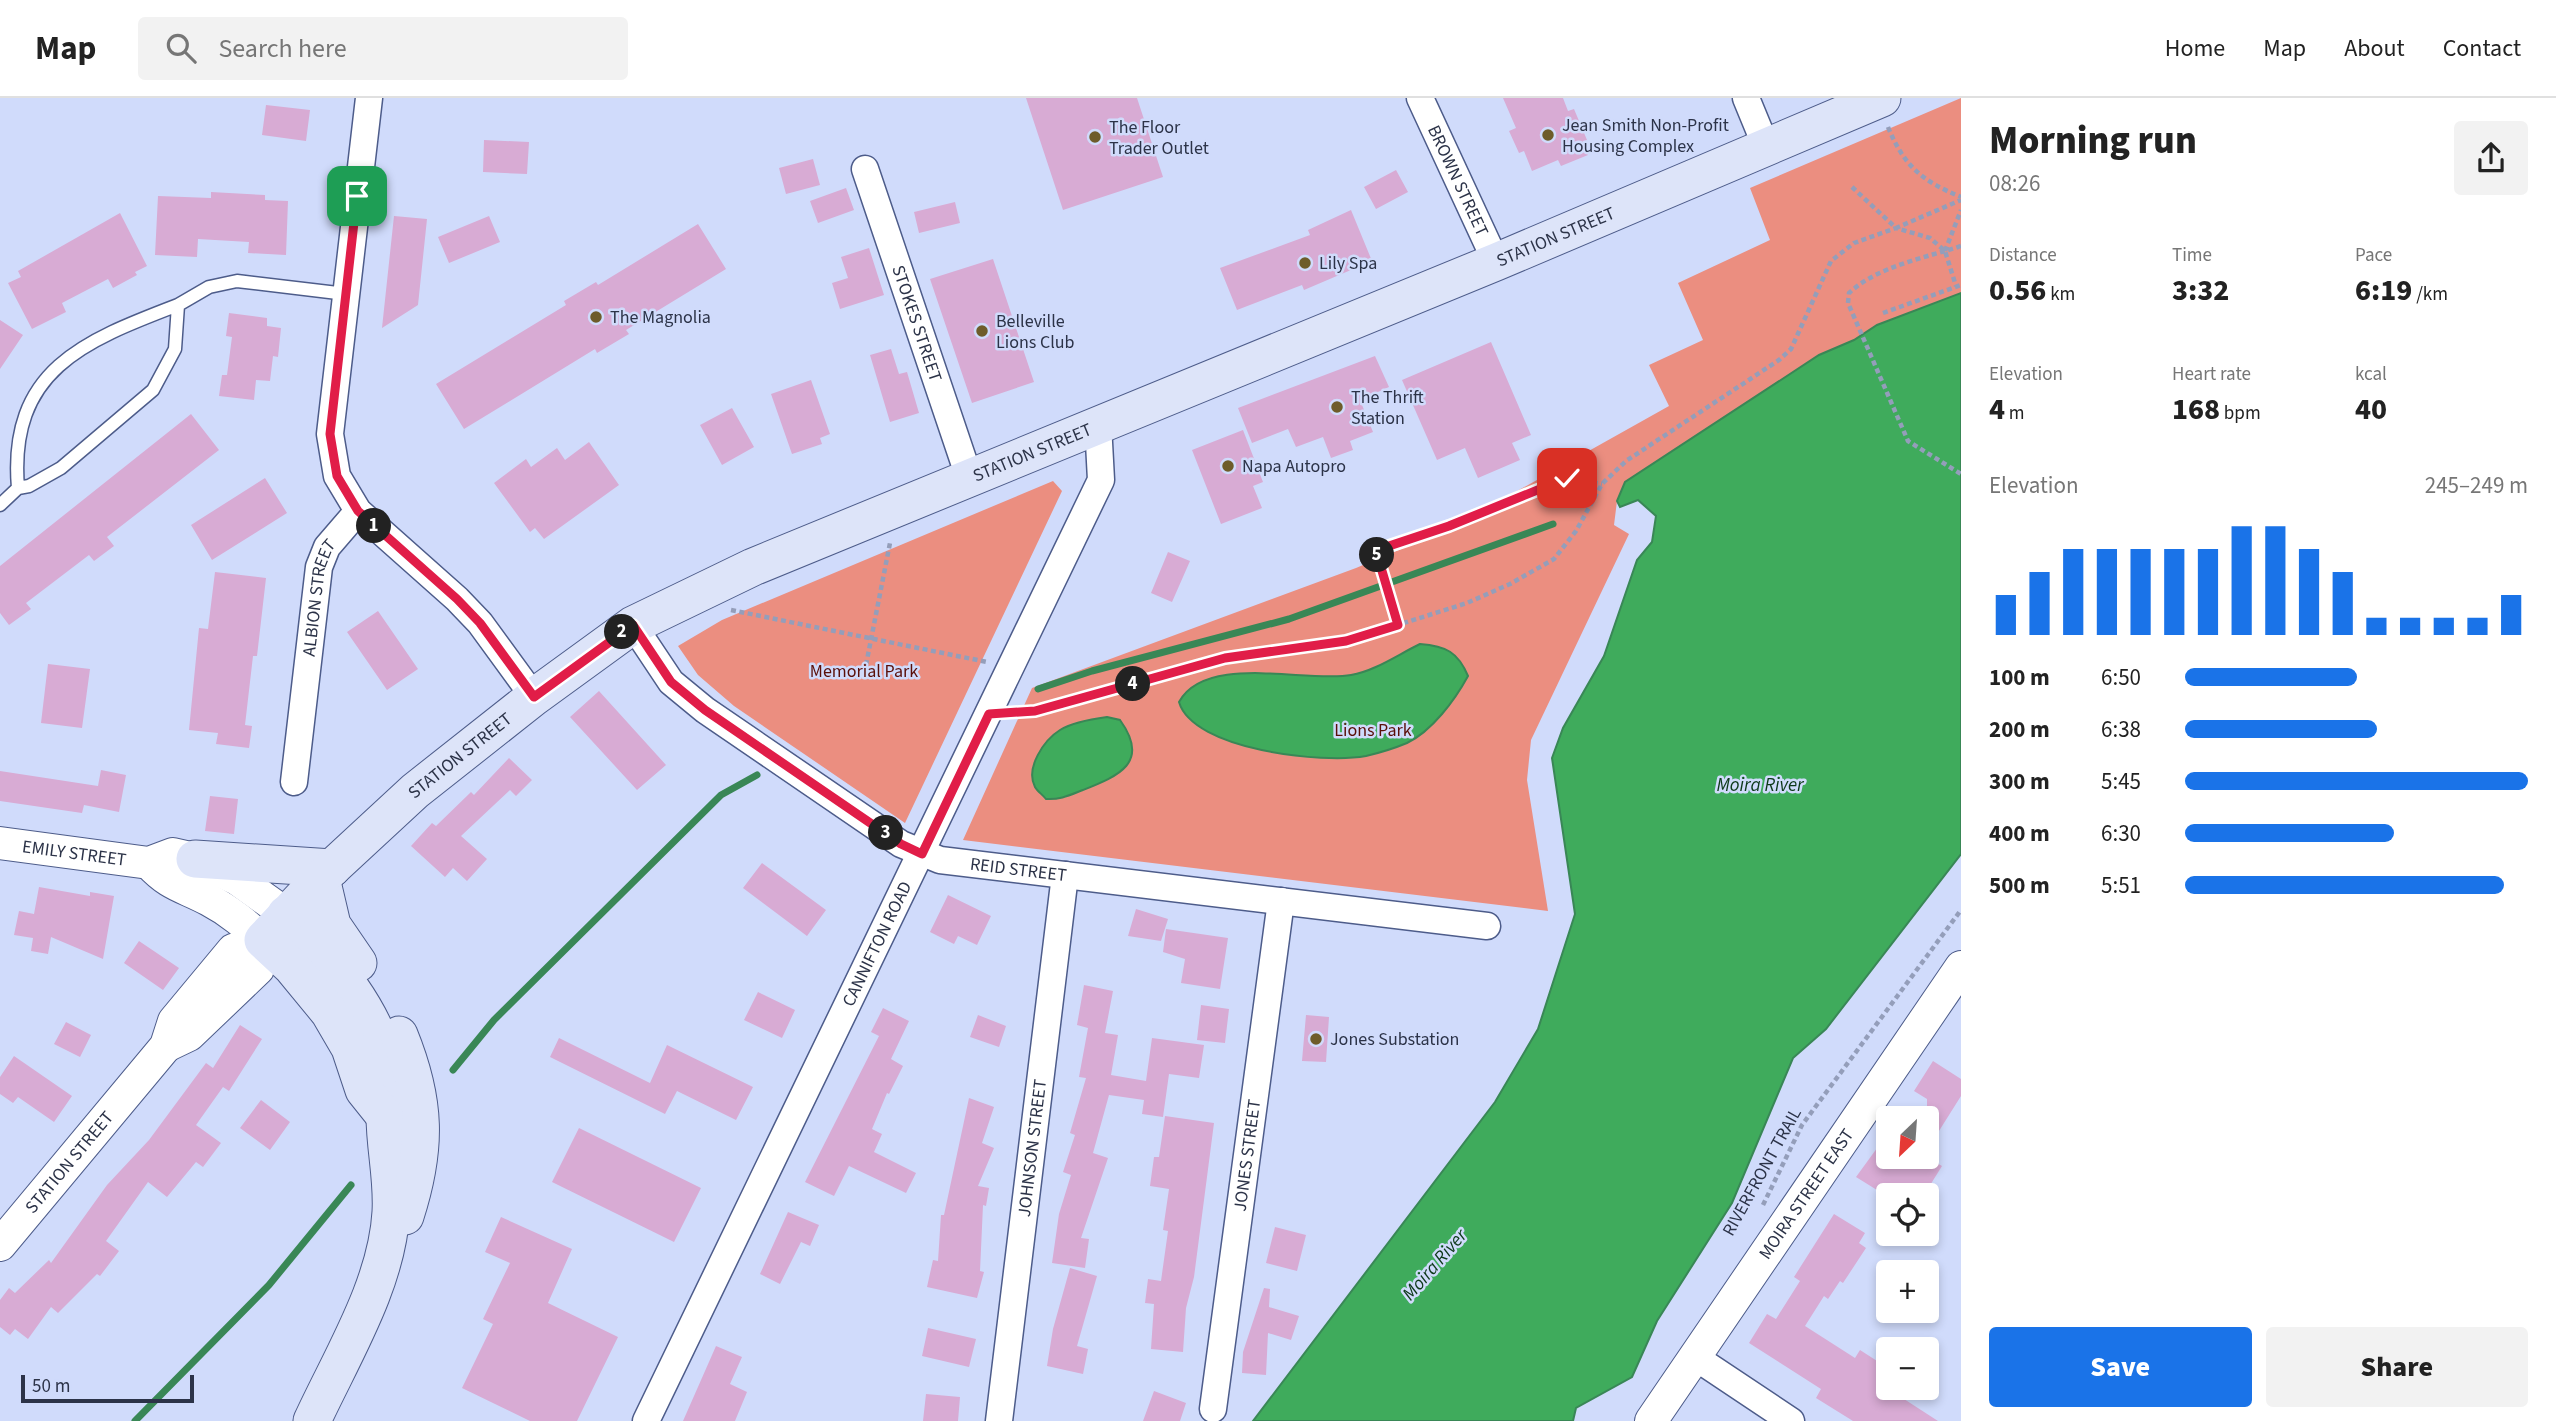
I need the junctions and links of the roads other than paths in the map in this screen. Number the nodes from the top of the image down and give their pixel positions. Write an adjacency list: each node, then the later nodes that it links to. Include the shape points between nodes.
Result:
1 (369, 98): 8 (street)
2 (1420, 98): 7 (street, BROWN STREET)
3 (1746, 98): 5 (street)
4 (1885, 113): 5 (main road, STATION STREET)
5 (1767, 149): 7 (main road, STATION STREET)
6 (865, 169): 11 (street, STOKES STREET)
7 (1496, 262): 10 (main road, STATION STREET)
8 (346, 294): 9 (lane, via 237,281 209,287); 14 (street, via 330,434 337,476)
9 (178, 305): 12 (lane, via 175,349 153,390 61,468); 12 (lane, via 76,350 53,370 22,419 15,453)
10 (1098, 424): 11 (main road, STATION STREET); 19 (street, CANNIFTON ROAD, via 1101,480)
11 (969, 477): 15 (main road, STATION STREET, via 701,589)
12 (18, 488): 13 (lane)
13 (0, 505)
14 (358, 511): 16 (street, via 480,623); 17 (street, ALBION STREET, via 327,547 319,567)
15 (633, 625): 16 (main road, STATION STREET); 19 (street, REID STREET, via 671,682 705,710)
16 (534, 697): 22 (main road, STATION STREET, via 415,791)
17 (294, 782)
18 (0, 843): 21 (street, EMILY STREET)
19 (922, 854): 23 (street, REID STREET); 33 (street, CANNIFTON ROAD)
20 (195, 859): 21 (street, EMILY STREET, via 173,854); 22 (main road); 26 (street, EMILY STREET, via 237,879)
21 (149, 863): 26 (street, EMILY STREET, via 166,882)
22 (326, 873): 26 (main road, STATION STREET); 29 (main road, via 332,925 395,1025 420,1098 421,1147 412,1194 397,1243)
23 (1065, 875): 24 (street, REID STREET); 34 (street, JOHNSON STREET)
24 (1281, 901): 25 (street, REID STREET); 31 (street, JONES STREET)
25 (1486, 926)
26 (275, 927): 28 (street, STATION STREET, via 233,950 174,1021 166,1046); 29 (main road, via 315,943 354,993 376,1034 390,1081 384,1115 391,1214)
27 (1961, 967): 30 (street, MOIRA STREET EAST)
28 (0, 1245)
29 (368, 1300): 32 (main road)
30 (1695, 1357): 35 (street, MOIRA STREET EAST); 36 (street)
31 (1213, 1409)
32 (312, 1421)
33 (646, 1421)
34 (999, 1421)
35 (1651, 1421)
36 (1791, 1421)

